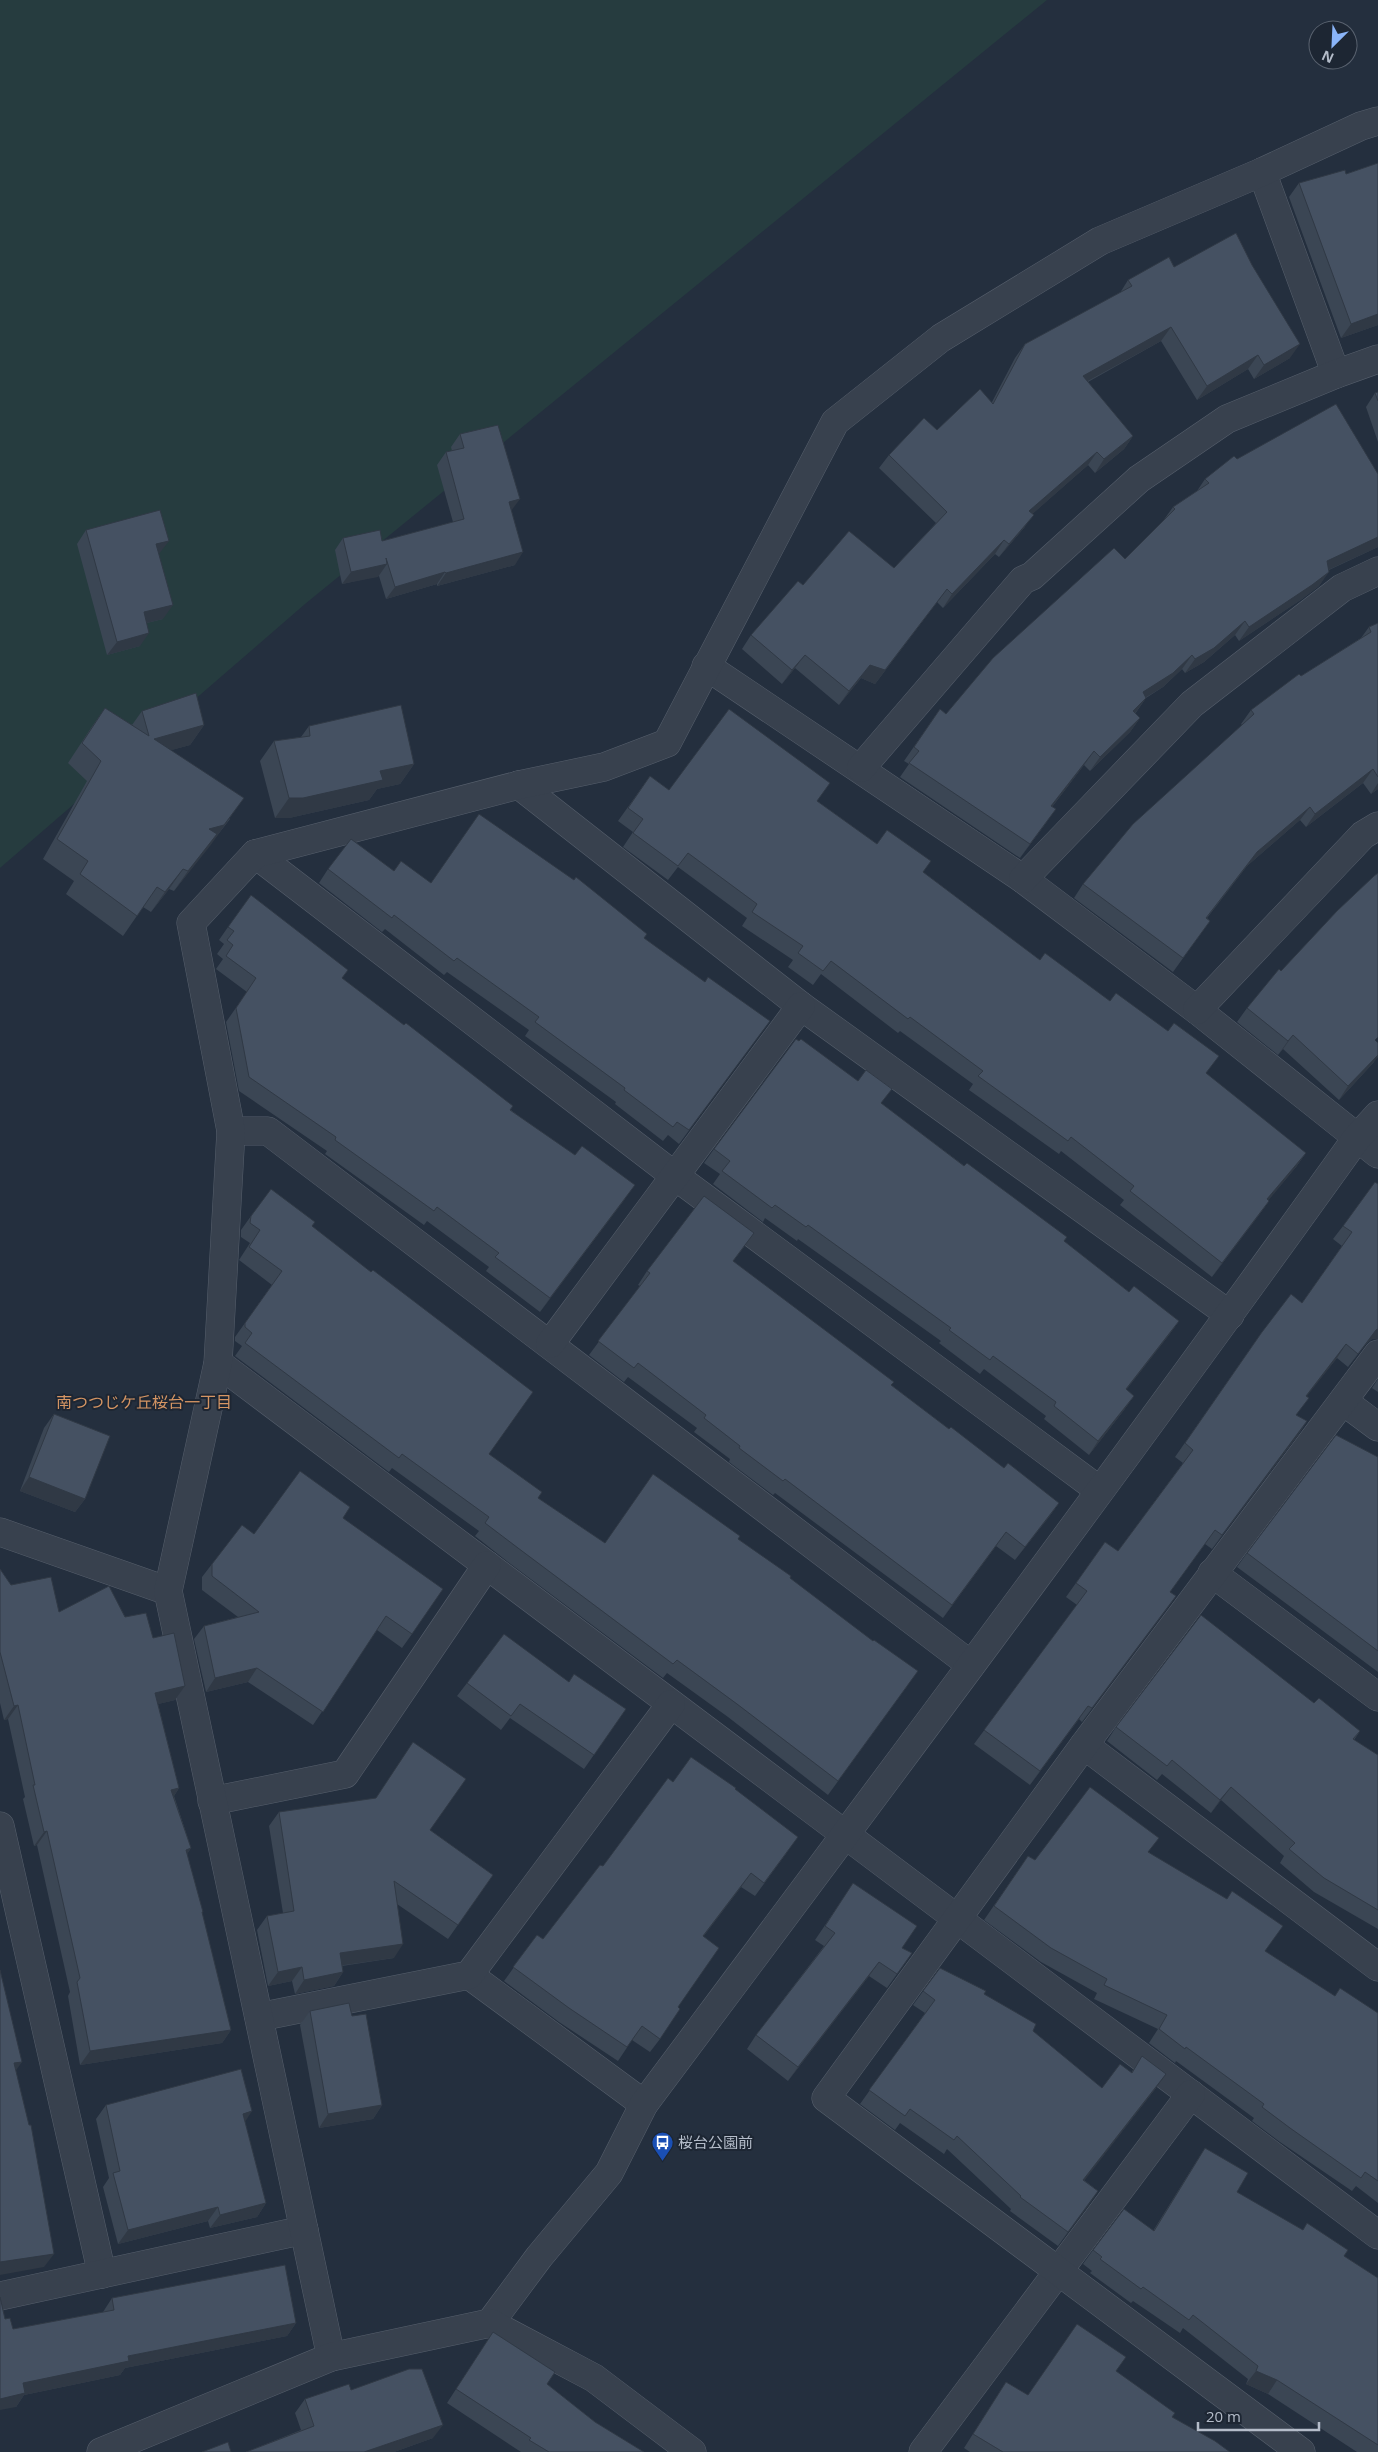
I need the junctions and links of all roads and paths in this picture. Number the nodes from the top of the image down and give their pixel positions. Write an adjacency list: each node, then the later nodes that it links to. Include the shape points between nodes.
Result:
1 (1378, 121): 2 (street)
2 (1262, 172): 4 (street); 6 (street, via 1100,241 940,338 835,422)
3 (1378, 359): 4 (street)
4 (1336, 374): 7 (street, via 1227,419 1138,479 1032,576 1023,580)
5 (1378, 571): 11 (street, via 1342,588 1192,704)
6 (706, 666): 7 (street); 8 (street, via 667,743 604,767)
7 (861, 768): 11 (street)
8 (519, 785): 10 (street); 12 (street)
9 (1378, 826): 13 (street, via 1363,835)
10 (256, 854): 15 (street, via 192,923); 17 (street)
11 (1023, 879): 13 (street)
12 (801, 1006): 17 (street); 18 (street)
13 (1197, 1010): 16 (street)
14 (1378, 1115): 16 (street)
15 (231, 1131): 19 (street, via 268,1131); 21 (street)
16 (1367, 1147): 18 (street)
17 (674, 1176): 19 (street); 24 (street)
18 (1230, 1315): 24 (street)
19 (550, 1344): 29 (street)
20 (1378, 1354): 22 (street)
21 (218, 1363): 26 (street); 28 (street)
22 (1343, 1401): 23 (street); 27 (street)
23 (1378, 1426)
24 (1099, 1490): 29 (street)
25 (0, 1532): 28 (street)
26 (488, 1566): 31 (street); 33 (street, via 345,1774)
27 (1212, 1573): 30 (street); 32 (street)
28 (168, 1591): 33 (street)
29 (971, 1665): 35 (street)
30 (1378, 1697)
31 (671, 1704): 35 (street); 38 (street)
32 (1084, 1745): 36 (street); 37 (street)
33 (212, 1801): 39 (street)
34 (0, 1826): 45 (street)
35 (846, 1835): 36 (street); 41 (street)
36 (958, 1919): 40 (street); 44 (street, via 826,2098)
37 (1378, 1967)
38 (469, 1975): 39 (street); 41 (street)
39 (258, 2017): 42 (street)
40 (1191, 2094): 43 (street); 44 (street)
41 (644, 2104): 47 (street, via 609,2173 539,2257)
42 (304, 2230): 45 (street); 48 (street)
43 (1378, 2235)
44 (1060, 2271): 49 (street); 52 (street)
45 (102, 2274): 46 (street)
46 (0, 2296)
47 (490, 2323): 48 (street); 51 (street, via 594,2378)
48 (331, 2357): 50 (street)
49 (932, 2449)
50 (100, 2452)
51 (692, 2452)
52 (1300, 2452)

